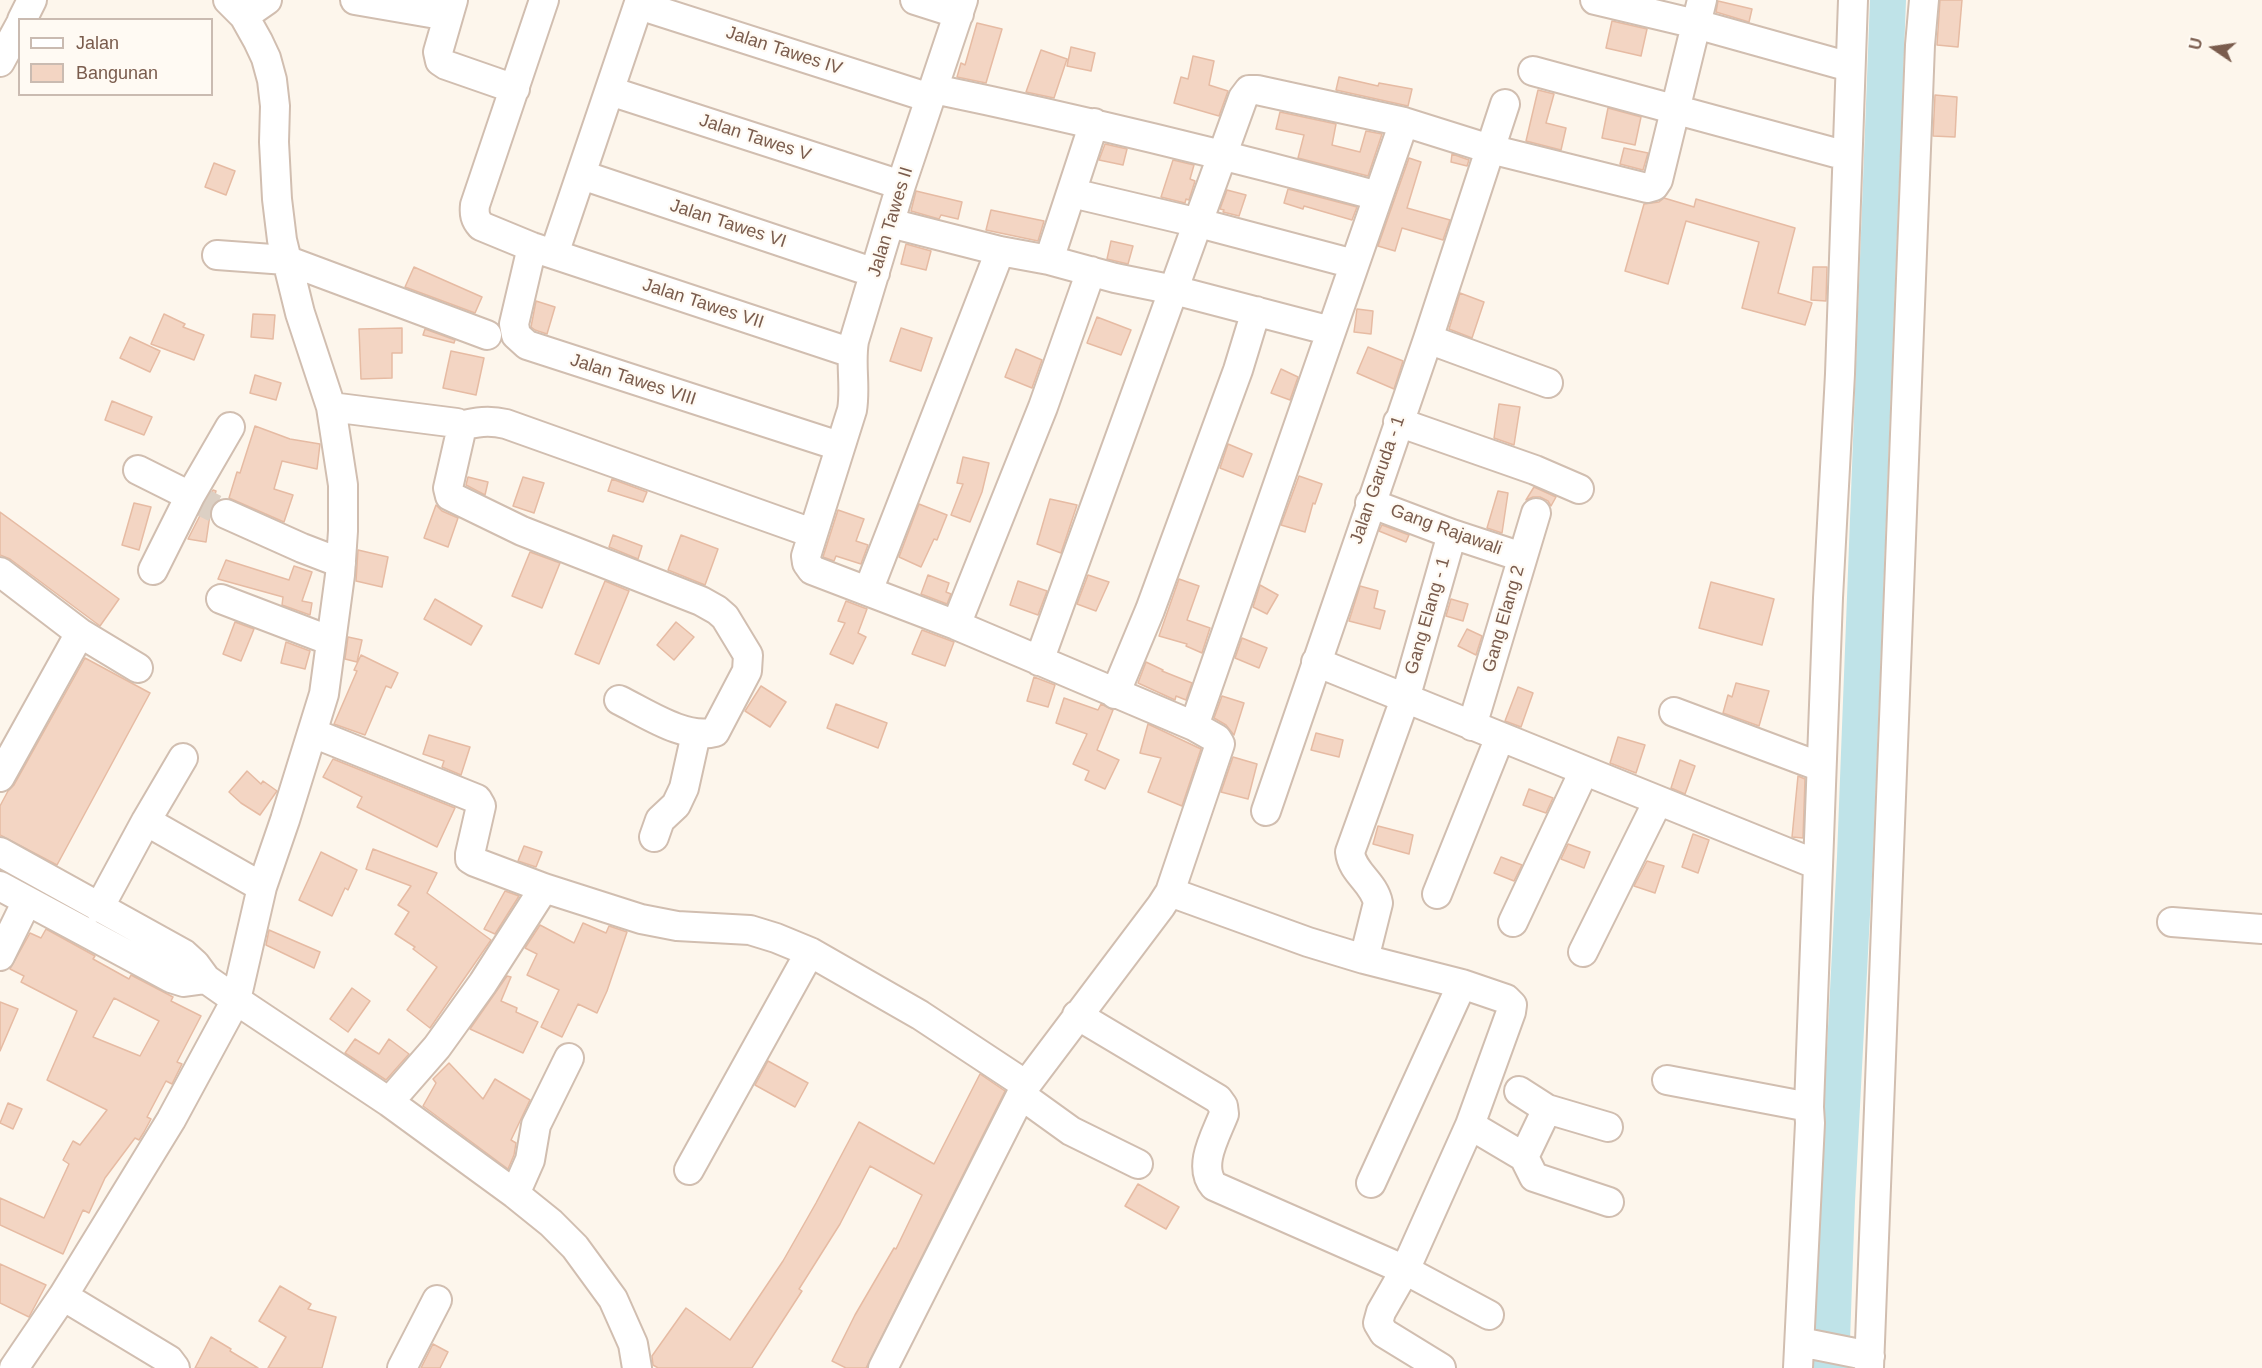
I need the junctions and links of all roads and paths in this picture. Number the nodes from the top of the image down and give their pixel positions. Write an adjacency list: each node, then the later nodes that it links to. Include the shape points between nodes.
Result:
1 (32, 0): 14 (street)
2 (267, 0): 11 (street)
3 (355, 0): 12 (street)
4 (544, 0): 19 (street)
5 (915, 0): 10 (street)
6 (1598, 0): 13 (street)
7 (1852, 0): 17 (street)
8 (1924, 0): 132 (street)
9 (639, 2): 20 (street, Jalan Tawes VIII); 21 (street, Jalan Tawes IV)
10 (961, 7): 21 (street, Jalan Tawes II)
11 (236, 8): 38 (street, via 266,58 272,80 277,199)
12 (451, 8): 19 (street, via 438,52 440,61)
13 (1699, 12): 17 (street); 23 (street)
14 (23, 18)
15 (18, 29): 16 (street)
16 (0, 62)
17 (1850, 67): 28 (street)
18 (1533, 71): 23 (street)
19 (515, 89): 35 (street, Jalan Tawes VII, via 474,214 481,225)
20 (610, 91): 29 (street, Jalan Tawes VIII); 30 (street, Jalan Tawes V)
21 (932, 93): 25 (street, Jalan Tawes IV); 30 (street, Jalan Tawes II)
22 (1505, 104): 26 (street, Jalan Garuda - 1)
23 (1677, 110): 26 (street, via 1658,180 1647,188); 28 (street)
24 (1404, 122): 26 (street); 27 (street, via 1249,90); 32 (street)
25 (1094, 123): 27 (street, Jalan Tawes IV); 31 (street)
26 (1490, 149): 47 (street, Jalan Garuda - 1)
27 (1223, 154): 32 (street, Jalan Tawes IV); 34 (street)
28 (1847, 156): 85 (street)
29 (582, 175): 35 (street, Jalan Tawes VIII); 42 (street, Jalan Tawes VI)
30 (901, 185): 33 (street, Jalan Tawes II)
31 (1072, 192): 34 (street); 39 (street)
32 (1378, 196): 40 (street)
33 (890, 223): 36 (street); 42 (street, Jalan Tawes II)
34 (1198, 223): 40 (street); 43 (street)
35 (543, 251): 48 (street, Jalan Tawes VII); 54 (street, Jalan Tawes VIII, via 514,324 516,335 527,345)
36 (1000, 251): 39 (street); 67 (street)
37 (217, 255): 38 (street)
38 (286, 260): 46 (street); 50 (street)
39 (1049, 260): 41 (street)
40 (1354, 264): 45 (street)
41 (1091, 271): 43 (street); 69 (street, via 1043,407)
42 (875, 273): 48 (street, Jalan Tawes II)
43 (1174, 290): 44 (street); 72 (street)
44 (1257, 311): 45 (street); 75 (street, via 1150,610)
45 (1331, 331): 79 (street)
46 (487, 335)
47 (1428, 339): 49 (street); 51 (street, Jalan Garuda - 1)
48 (852, 353): 54 (street, Jalan Tawes II, via 853,401)
49 (1548, 383)
50 (331, 406): 52 (street, via 452,420); 64 (street, via 343,485)
51 (1398, 422): 56 (street); 58 (street, Jalan Garuda - 1)
52 (460, 426): 61 (street, via 480,421 506,424); 82 (street, via 448,488 450,496 522,531 701,601 725,617 748,655 747,670 714,732)
53 (230, 427): 57 (street)
54 (839, 446): 61 (street, Jalan Tawes II)
55 (138, 470): 57 (street)
56 (1579, 489)
57 (190, 496): 65 (street)
58 (1370, 503): 62 (street, Gang Rajawali); 73 (street, Jalan Garuda - 1)
59 (1536, 513): 63 (street, Gang Elang 2)
60 (226, 514): 64 (street)
61 (812, 533): 67 (street, Jalan Tawes II, via 806,556 812,570)
62 (1452, 534): 63 (street, Gang Rajawali); 76 (street, Gang Elang - 1)
63 (1522, 557): 80 (street, Gang Elang 2)
64 (340, 563): 71 (street)
65 (153, 570)
66 (0, 572): 70 (street)
67 (868, 591): 69 (street, Jalan Tawes II)
68 (221, 599): 71 (street)
69 (956, 625): 72 (street, Jalan Tawes II)
70 (80, 633): 74 (street); 87 (street)
71 (331, 641): 81 (street, via 324,694)
72 (1039, 661): 75 (street, Jalan Tawes II)
73 (1316, 662): 76 (street); 89 (street, Jalan Garuda - 1)
74 (138, 668)
75 (1115, 694): 79 (street, Jalan Tawes II)
76 (1405, 699): 80 (street); 107 (street, Gang Elang - 1, via 1350,852 1351,862 1376,894 1378,903)
77 (619, 700): 82 (street)
78 (1674, 712): 85 (street)
79 (1194, 726): 97 (street, Jalan Tawes II, via 1220,744)
80 (1472, 726): 83 (street)
81 (313, 733): 95 (street); 96 (street, via 477,799 481,806 470,859)
82 (696, 734): 91 (street, via 684,788 676,805 660,819)
83 (1500, 737): 86 (street); 98 (street)
84 (183, 758): 90 (street)
85 (1821, 767): 93 (street)
86 (1584, 771): 88 (street); 101 (street)
87 (0, 777)
88 (1658, 801): 93 (street); 105 (street)
89 (1266, 811)
90 (146, 821): 95 (street); 100 (street)
91 (654, 837)
92 (0, 852): 100 (street)
93 (1818, 866): 117 (street)
94 (0, 886): 99 (street)
95 (262, 887): 110 (street)
96 (544, 888): 104 (street, via 658,923 763,933); 116 (street, via 444,1038)
97 (1170, 892): 107 (street); 111 (street)
98 (1437, 894)
99 (27, 901): 106 (street); 108 (street, via 171,978 184,982)
100 (99, 908): 108 (street, via 184,954)
101 (1513, 922)
102 (2172, 922): 103 (street)
103 (2262, 930)
104 (810, 952): 114 (street, via 920,1015); 123 (street)
105 (1583, 952)
106 (0, 956)
107 (1364, 959): 109 (street)
108 (206, 979): 110 (street)
109 (1462, 984): 119 (street, via 1506,999 1512,1005); 124 (street)
110 (236, 1000): 116 (street); 128 (street, via 171,1120)
111 (1077, 1015): 114 (street); 127 (street, via 1223,1106 1224,1114 1206,1165 1208,1179 1214,1186)
112 (569, 1058): 125 (street, via 536,1125 530,1160)
113 (1667, 1080): 117 (street)
114 (1024, 1090): 122 (street, via 1071,1131); 137 (street)
115 (1520, 1091): 118 (street)
116 (389, 1102): 125 (street)
117 (1809, 1107): 131 (street)
118 (1547, 1109): 120 (street); 121 (street)
119 (1470, 1125): 121 (street); 127 (street)
120 (1608, 1127)
121 (1524, 1156): 126 (street, via 1534,1177)
122 (1138, 1164)
123 (690, 1170)
124 (1371, 1183)
125 (515, 1194): 136 (street, via 575,1246 613,1299 633,1344)
126 (1609, 1202)
127 (1405, 1270): 130 (street); 138 (street, via 1378,1323 1384,1333)
128 (63, 1296): 133 (street); 134 (street, via 169,1360)
129 (437, 1300): 135 (street)
130 (1489, 1315)
131 (1802, 1351): 132 (street)
132 (1866, 1359)
133 (14, 1368)
134 (175, 1368)
135 (402, 1368)
136 (637, 1368)
137 (883, 1368)
138 (1441, 1368)

